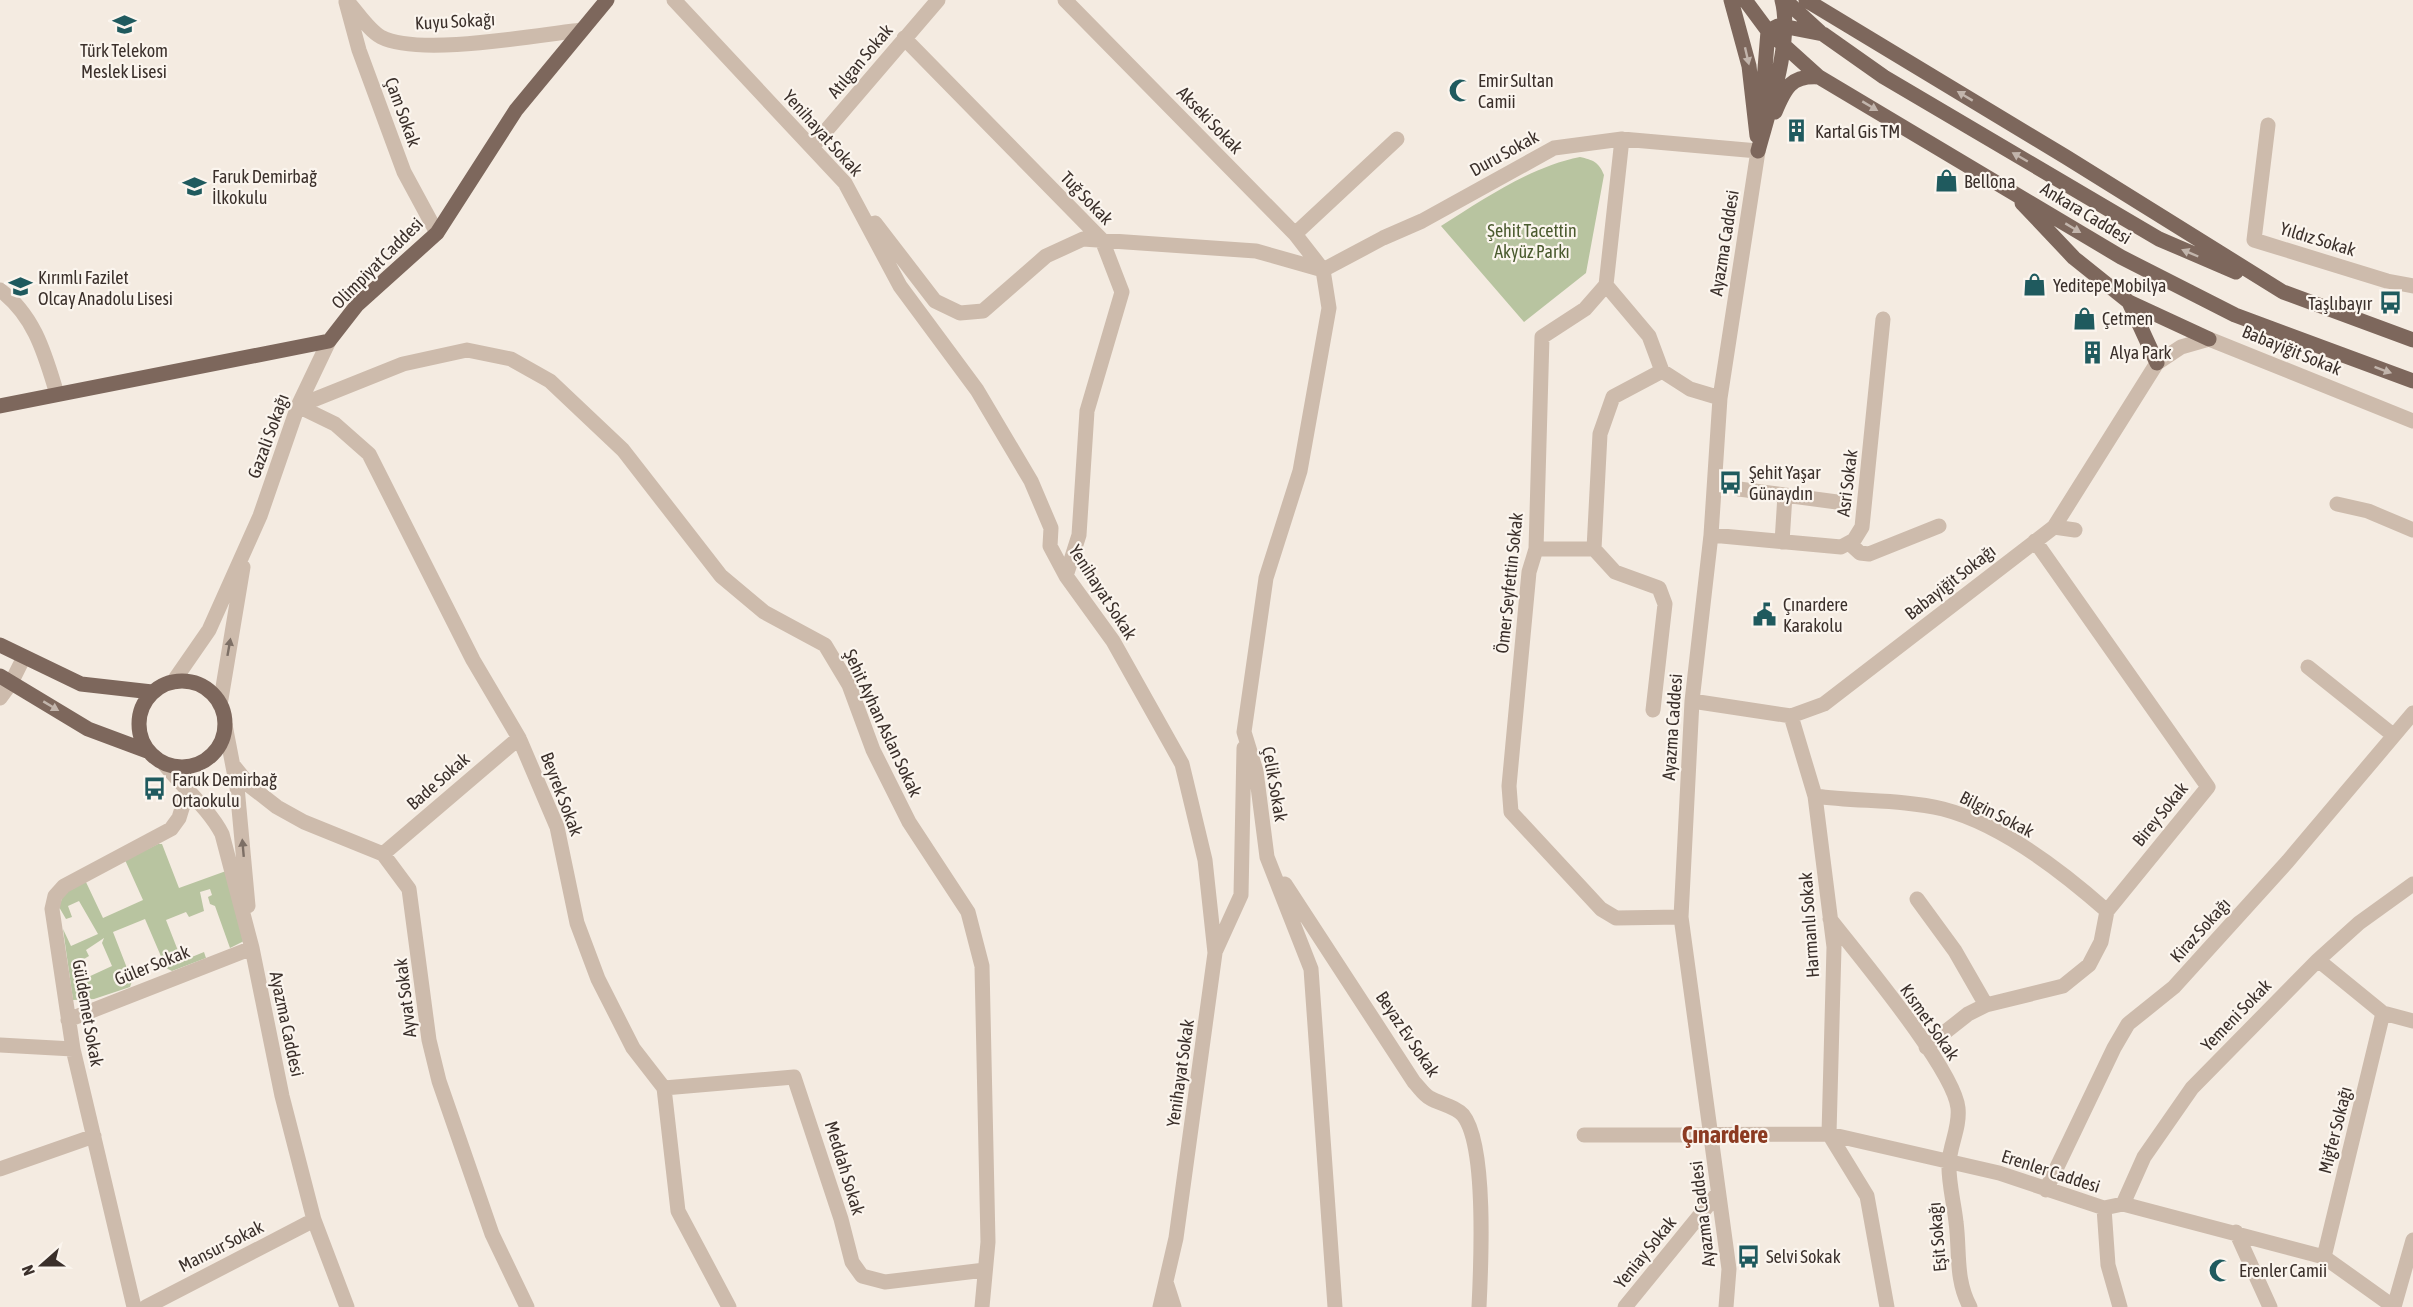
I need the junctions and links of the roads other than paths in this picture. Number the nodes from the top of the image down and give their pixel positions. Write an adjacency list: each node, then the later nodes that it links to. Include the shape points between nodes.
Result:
1 (346, 0): 11 (street, Kuyu Sokağı, via 380,36 411,44); 24 (street, Çam Sokak, via 359,50 404,172)
2 (606, 0): 11 (main road, Olimpiyat Caddesi)
3 (674, 0): 20 (street, Yenihayat Sokak)
4 (938, 0): 14 (street, Atılgan Sokak)
5 (1065, 0): 25 (street, Akseki Sokak)
6 (1731, 0): 21 (main road, one-way to 21, via 1754,93)
7 (1745, 0): 12 (main road, Ankara Caddesi)
8 (1784, 0): 10 (main road); 13 (main road)
9 (1806, 0): 31 (main road, Ankara Caddesi, one-way to 9)
10 (1787, 27): 12 (main road); 13 (main road); 15 (main road)
11 (582, 30): 24 (main road, Olimpiyat Caddesi, via 516,110)
12 (1768, 31): 15 (main road, Ankara Caddesi); 21 (main road)
13 (1823, 34): 31 (main road, one-way to 13, via 2159,239 1884,77)
14 (904, 38): 20 (street, Atılgan Sokak); 26 (street, Tuğ Sokak)
15 (1782, 45): 16 (main road, Ankara Caddesi); 21 (main road)
16 (1819, 77): 21 (main road, via 1804,76 1791,82); 23 (main road, Ankara Caddesi, one-way to 23)
17 (2268, 125): 29 (street, Yıldız Sokak, via 2254,240)
18 (1397, 139): 25 (street)
19 (1622, 139): 21 (street, Duru Sokak); 27 (street, Duru Sokak, via 1554,148 1422,222); 28 (street)
20 (812, 147): 22 (street, Yenihayat Sokak)
21 (1758, 151): 41 (street, Ayazma Caddesi)
22 (845, 183): 26 (street, via 935,301 960,313 983,311 1046,256 1083,239); 60 (street, Yenihayat Sokak, via 900,286 977,390 1031,481 1051,528 1050,546)
23 (2010, 189): 32 (main road, via 2074,258); 39 (main road, Ankara Caddesi, one-way to 39, via 2121,257 2235,315)
24 (437, 233): 36 (main road, Olimpiyat Caddesi, via 357,305)
25 (1295, 234): 27 (street, Akseki Sokak)
26 (1102, 240): 27 (street, via 1256,251); 60 (street, Tuğ Sokak, via 1122,292 1087,411 1078,535)
27 (1323, 270): 74 (street, Çelik Sokak, via 1329,308 1300,471 1266,578)
28 (1606, 285): 38 (street, via 1649,336); 58 (street, Ömer Seyfettin Sokak, via 1585,309 1542,337)
29 (2413, 286)
30 (0, 290): 40 (street, via 19,306 32,325)
31 (2283, 292): 35 (main road, Ankara Caddesi)
32 (2128, 302): 34 (main road); 37 (main road)
33 (1884, 320): 56 (street, Asri Sokak, via 1862,527)
34 (2209, 339): 37 (street, via 2181,347); 44 (street, Babayiğit Sokak)
35 (2413, 339)
36 (329, 341): 40 (main road); 43 (street, Gazali Sokağı)
37 (2157, 363): 50 (street, Babayiğit Sokağı)
38 (1662, 371): 41 (street, via 1690,389); 59 (street, via 1613,397 1600,434)
39 (2413, 381)
40 (57, 394): 42 (main road)
41 (1719, 398): 53 (street, Ayazma Caddesi)
42 (0, 406)
43 (298, 406): 57 (street, Gazali Sokağı); 76 (street, Beyrek Sokak, via 335,424 369,454 473,660); 114 (street, Şehit Ayhan Aslan Sokak, via 403,364 467,350 511,359 550,381 623,450 721,576 764,612 825,645 849,685 873,750 909,822 968,912 979,955 985,1049)
44 (2413, 420)
45 (1739, 489): 46 (street)
46 (1785, 495): 47 (street); 55 (street)
47 (1837, 502)
48 (2337, 504): 52 (street)
49 (1939, 526): 56 (street, via 1869,554 1860,553)
50 (2054, 526): 51 (street); 54 (street, Babayiğit Sokağı)
51 (2075, 530)
52 (2413, 530)
53 (1711, 535): 55 (street, Asri Sokak); 68 (street, Ayazma Caddesi)
54 (2036, 541): 72 (street, Babayiğit Sokağı, via 1824,704); 86 (street, Birey Sokak, via 2208,787)
55 (1782, 542): 56 (street, Asri Sokak, via 1841,547)
56 (1849, 543)
57 (247, 546): 65 (street, via 208,630); 69 (street, one-way to 57)
58 (1536, 549): 59 (street); 87 (street, Ömer Seyfettin Sokak, via 1529,572 1509,786 1511,812 1609,914 1616,918)
59 (1594, 549): 70 (street, via 1615,572 1659,588 1665,604)
60 (1066, 576): 90 (street, Yenihayat Sokak, via 1113,641 1182,764 1205,860)
61 (0, 645): 62 (main road)
62 (24, 657): 64 (street); 66 (main road, via 81,684)
63 (2308, 667): 75 (street)
64 (6, 680): 67 (street); 77 (main road, one-way to 77, via 88,729)
65 (173, 682): 66 (main road); 69 (main road, via 193,682 206,688)
66 (152, 692): 77 (main road, via 138,717)
67 (0, 698)
68 (1692, 701): 72 (street, Babayiğit Sokağı); 87 (street, Ayazma Caddesi)
69 (220, 705): 73 (main road)
70 (1653, 710)
71 (2413, 713): 75 (street, Kiraz Sokağı)
72 (1791, 716): 81 (street, Harmanlı Sokak)
73 (225, 725): 78 (main road, via 216,752 205,761 192,767); 79 (street)
74 (1244, 732): 83 (street, Çelik Sokak, via 1256,771); 90 (street, via 1241,895)
75 (2393, 735): 106 (street, Kiraz Sokağı, via 2288,861 2174,987 2128,1024)
76 (519, 738): 82 (street, Bade Sokak); 99 (street, Beyrek Sokak, via 557,827 577,923 598,979 633,1048)
77 (147, 751): 78 (main road, Ayazma Caddesi)
78 (165, 765): 80 (street, Ayazma Caddesi)
79 (233, 765): 82 (street, via 250,786 277,807); 89 (street, one-way to 79)
80 (188, 792): 89 (street, Ayazma Caddesi, via 214,819 222,834); 94 (street, Güldemet Sokak, via 171,830 64,886 56,896 52,909 54,933)
81 (1815, 796): 86 (street, Bilgin Sokak, via 1917,804 1964,817 2035,856); 88 (street, Harmanlı Sokak)
82 (383, 854): 119 (street, Ayvat Sokak, via 409,889 414,906 429,1040 440,1081 492,1234)
83 (1267, 857): 124 (street, Çelik Sokak, via 1311,969); 125 (street, Beyaz Ev Sokak, via 1414,1082 1428,1097 1461,1113 1471,1126 1479,1193)
84 (2413, 884): 91 (street, Yemeni Sokak, via 2359,923)
85 (1917, 899): 92 (street, via 1955,951)
86 (2107, 910): 92 (street, Birey Sokak, via 2101,942 2089,965 2063,986)
87 (1681, 917): 100 (street, Ayazma Caddesi)
88 (1830, 918): 97 (street, Kısmet Sokak); 101 (street, Harmanlı Sokak, via 1834,947)
89 (252, 948): 94 (street, Güler Sokak); 110 (street, Ayazma Caddesi, via 282,1096)
90 (1215, 953): 115 (street, Yenihayat Sokak, via 1176,1238)
91 (2318, 960): 93 (street); 108 (street, Yemeni Sokak, via 2192,1088 2144,1157)
92 (1986, 1005): 97 (street, Birey Sokak)
93 (2383, 1013): 95 (street); 113 (street, Miğfer Sokağı)
94 (68, 1020): 98 (street, Güldemet Sokak)
95 (2413, 1021)
96 (0, 1045): 98 (street)
97 (1926, 1047): 104 (street, Kısmet Sokak, via 1958,1108 1958,1128)
98 (74, 1049): 103 (street, Güldemet Sokak)
99 (664, 1088): 114 (street, Meddah Sokak, via 794,1077 852,1262 862,1276 885,1282); 120 (street, via 678,1212)
100 (1712, 1133): 101 (street, Erenler Caddesi); 102 (street, Erenler Caddesi); 107 (street, Ayazma Caddesi)
101 (1829, 1134): 104 (street, Erenler Caddesi); 128 (street, via 1867,1196)
102 (1584, 1135)
103 (94, 1136): 105 (street); 116 (street, Güldemet Sokak)
104 (1949, 1163): 106 (street, Erenler Caddesi, via 1999,1173); 129 (street, Eşit Sokağı, via 1957,1263)
105 (0, 1170)
106 (2046, 1190): 109 (street, Erenler Caddesi)
107 (1718, 1193): 126 (street, Yeniay Sokak); 127 (street, Ayazma Caddesi, via 1729,1269)
108 (2123, 1204): 109 (street, Erenler Caddesi); 111 (street, Erenler Caddesi)
109 (2104, 1208): 130 (street, via 2108,1265)
110 (314, 1220): 117 (street, Mansur Sokak); 118 (street, Ayazma Caddesi)
111 (2236, 1232): 113 (street, Erenler Caddesi); 131 (street)
112 (2413, 1240): 132 (street)
113 (2324, 1257): 132 (street, Erenler Caddesi)
114 (985, 1270): 121 (street, Şehit Ayhan Aslan Sokak)
115 (1166, 1282): 122 (street, Yenihayat Sokak); 123 (street)
116 (134, 1307)
117 (146, 1307)
118 (347, 1307)
119 (527, 1307)
120 (729, 1307)
121 (982, 1307)
122 (1160, 1307)
123 (1174, 1307)
124 (1335, 1307)
125 (1479, 1307)
126 (1625, 1307)
127 (1726, 1307)
128 (1887, 1307)
129 (1970, 1307)
130 (2120, 1307)
131 (2270, 1307)
132 (2394, 1307)

